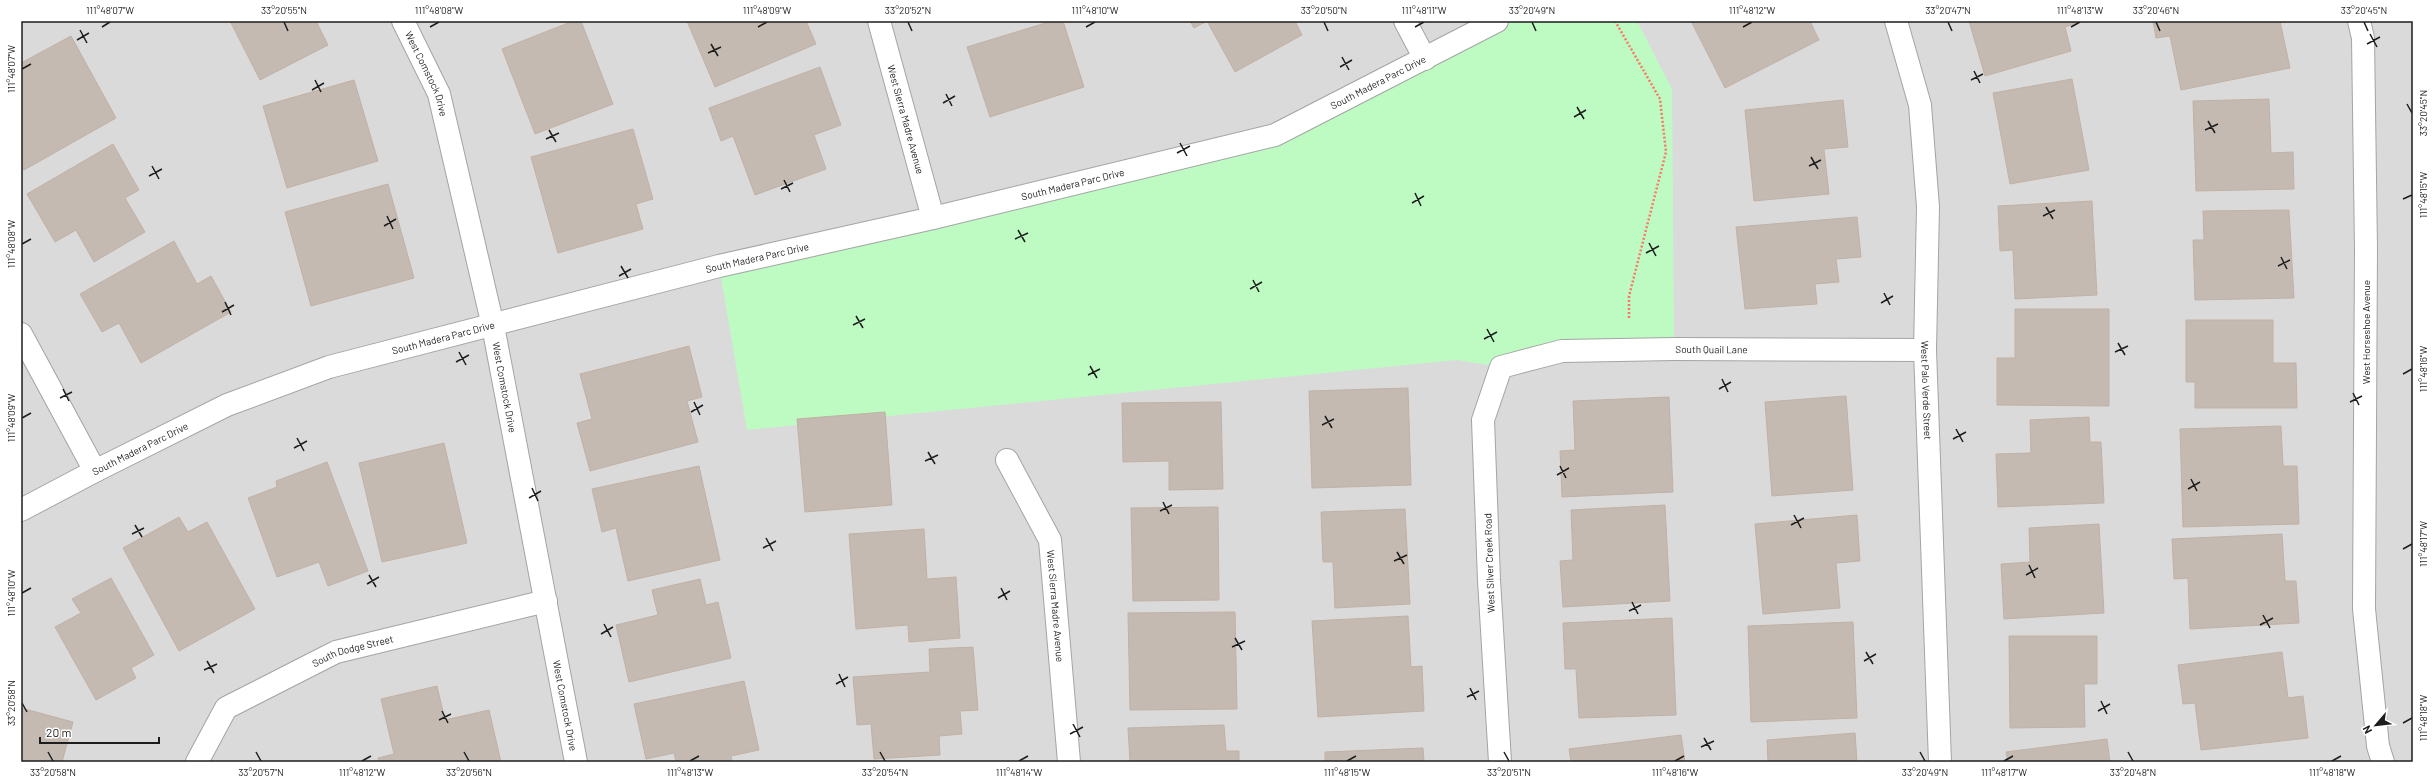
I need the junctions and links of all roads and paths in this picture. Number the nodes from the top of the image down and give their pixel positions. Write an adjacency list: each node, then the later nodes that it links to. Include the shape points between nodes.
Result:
1 (403, 21): 10 (street, West Comstock Drive, via 439,94)
2 (879, 21): 9 (street, West Sierra Madre Avenue)
3 (1405, 21): 8 (street)
4 (1498, 21): 8 (street, South Madera Parc Drive)
5 (1615, 21): 12 (path, via 1660,99 1666,152 1629,296)
6 (1896, 21): 13 (street, West Palo Verde Street, via 1920,105 1928,207)
7 (2359, 21): 24 (street, West Horseshoe Avenue, via 2363,38 2366,249 2364,609 2378,746)
8 (1425, 59): 9 (street, South Madera Parc Drive, via 1275,135)
9 (933, 218): 10 (street, South Madera Parc Drive, via 718,266)
10 (493, 326): 16 (street, South Madera Parc Drive, via 329,367 227,405); 18 (street, West Comstock Drive)
11 (21, 334): 16 (street)
12 (1628, 350): 13 (street, South Quail Lane); 14 (street, South Quail Lane, via 1562,351)
13 (1925, 350): 23 (street, West Palo Verde Street)
14 (1501, 367): 22 (street, West Silver Creek Road, via 1483,420)
15 (1007, 460): 21 (street, West Sierra Madre Avenue, via 1050,540)
16 (95, 471): 17 (street, South Madera Parc Drive)
17 (21, 510)
18 (546, 601): 19 (street, South Dodge Street, via 336,652 226,708); 20 (street, West Comstock Drive)
19 (197, 762)
20 (576, 762)
21 (1069, 762)
22 (1500, 762)
23 (1940, 762)
24 (2383, 762)

